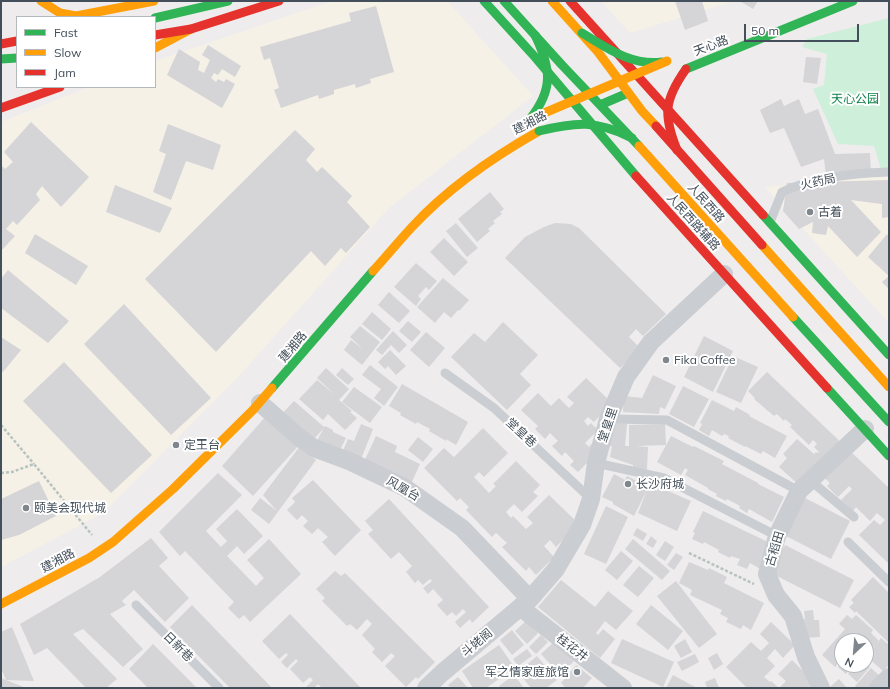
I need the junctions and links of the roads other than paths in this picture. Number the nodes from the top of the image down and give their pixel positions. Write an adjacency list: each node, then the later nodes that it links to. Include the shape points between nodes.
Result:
1 (41, 1): 2 (main road, via 60,13 76,16)
2 (154, 1)
3 (228, 1): 10 (main road)
4 (278, 1): 11 (main road)
5 (484, 1): 34 (main road, 人民西路辅路)
6 (504, 1): 14 (main road, 人民西路)
7 (552, 1): 12 (main road, 人民西路)
8 (570, 1): 33 (main road)
9 (853, 1): 20 (main road, 天心路)
10 (156, 18)
11 (191, 29): 13 (main road); 17 (main road)
12 (582, 33): 22 (main road, 人民西路, bridge); 22 (main road, bridge, via 639,62 670,60)
13 (156, 35)
14 (535, 35): 26 (main road, 人民西路, bridge); 26 (main road, 建湘路, bridge, via 545,56 548,83 542,104 527,121)
15 (16, 41): 16 (main road)
16 (1, 44)
17 (156, 47)
18 (16, 58): 19 (main road)
19 (1, 59)
20 (686, 69): 21 (main road, 天心路); 31 (main road, bridge, via 675,84 668,103 667,124)
21 (672, 75)
22 (620, 81): 25 (main road, 人民西路); 26 (main road, bridge)
23 (657, 81): 25 (main road)
24 (57, 88): 28 (main road)
25 (628, 93): 27 (main road); 31 (main road, 人民西路)
26 (590, 94): 27 (main road, 人民西路)
27 (600, 105): 29 (main road, 建湘路, bridge); 30 (main road, 人民西路)
28 (1, 108)
29 (539, 131): 30 (main road, bridge, via 573,124 596,124 620,131); 38 (main road, 建湘路, via 487,162 437,202 412,227)
30 (632, 138): 40 (main road, 人民西路)
31 (677, 150): 37 (main road, 人民西路)
32 (889, 172): 33 (lane, 火药局, via 821,180 791,188 782,192)
33 (770, 223): 35 (main road)
34 (724, 274): 39 (street, 堂皇里, via 651,342 626,377); 41 (main road, 人民西路辅路)
35 (889, 355)
36 (444, 373): 45 (lane, 堂皇巷, via 494,408)
37 (889, 387)
38 (260, 403): 50 (street, 风凰台, via 314,448 404,487 462,528); 51 (main road, 建湘路, via 174,489 113,542 89,558)
39 (608, 419): 43 (street, 堂皇里); 44 (lane, via 667,420)
40 (889, 422)
41 (865, 429): 42 (main road, 人民西路辅路); 44 (street, 古稻田)
42 (889, 456)
43 (596, 463): 45 (street, 堂皇里); 47 (lane, via 664,478)
44 (805, 486): 46 (lane); 47 (street, 古稻田)
45 (591, 499): 50 (street, 堂皇里, via 582,525 556,569)
46 (854, 517)
47 (777, 536): 57 (street, 古稻田, via 767,574 776,595 793,616 806,657)
48 (848, 542): 49 (lane)
49 (889, 582)
50 (525, 603): 55 (street, 斗姥阁); 56 (street, 桂花井)
51 (1, 604)
52 (136, 605): 54 (lane, 日新巷)
53 (889, 677): 58 (street)
54 (219, 688)
55 (426, 688)
56 (623, 688)
57 (821, 688)
58 (878, 688)

